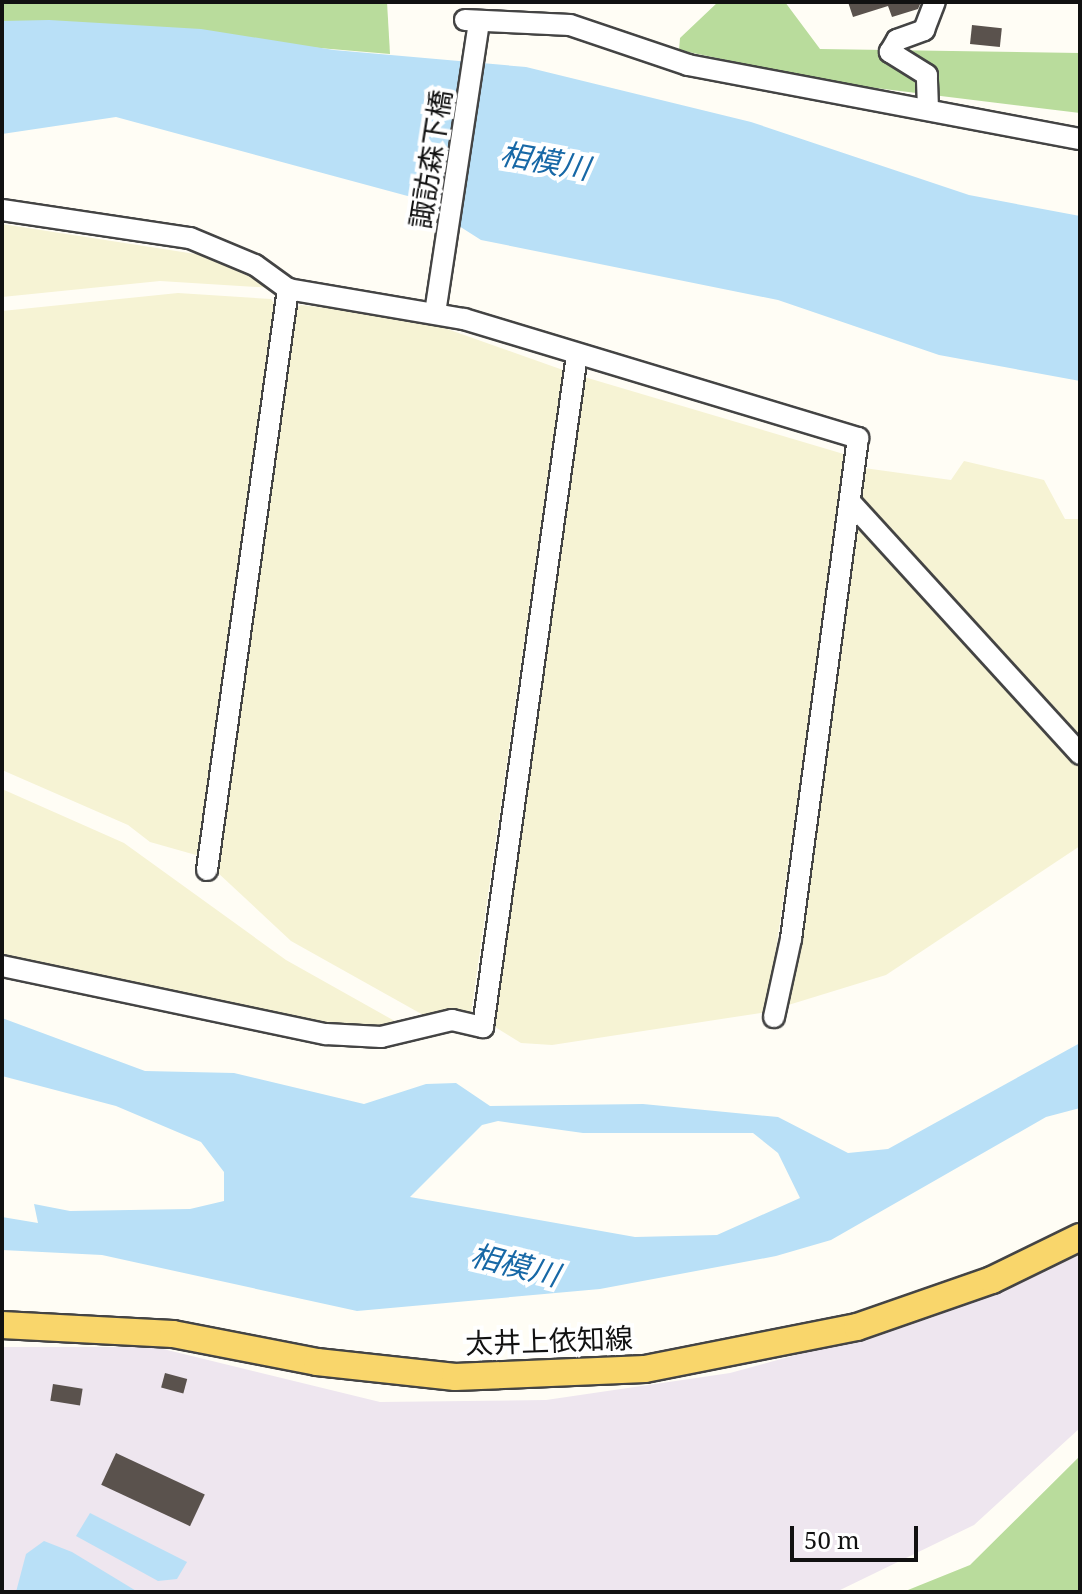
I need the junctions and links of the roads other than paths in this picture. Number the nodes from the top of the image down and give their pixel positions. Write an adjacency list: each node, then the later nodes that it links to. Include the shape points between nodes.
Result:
1 (935, 2): 2 (street, via 924,30 897,40 890,52 927,75)
2 (928, 109): 3 (street); 6 (street, 諏訪森下橋, via 688,65 570,25 474,24)
3 (1080, 139)
4 (2, 210): 5 (street, via 190,238 255,265)
5 (288, 289): 6 (street); 10 (street)
6 (436, 305): 7 (street)
7 (577, 355): 8 (street, via 858,438); 11 (street, via 483,1027 452,1020 381,1037 326,1034)
8 (851, 503): 9 (street); 12 (street, via 791,939)
9 (1080, 754)
10 (207, 870)
11 (2, 966)
12 (774, 1017)
13 (1080, 1237): 14 (main road, 太井上依知線, via 992,1280 857,1327 645,1369 455,1377 317,1362 173,1334)
14 (2, 1325)

